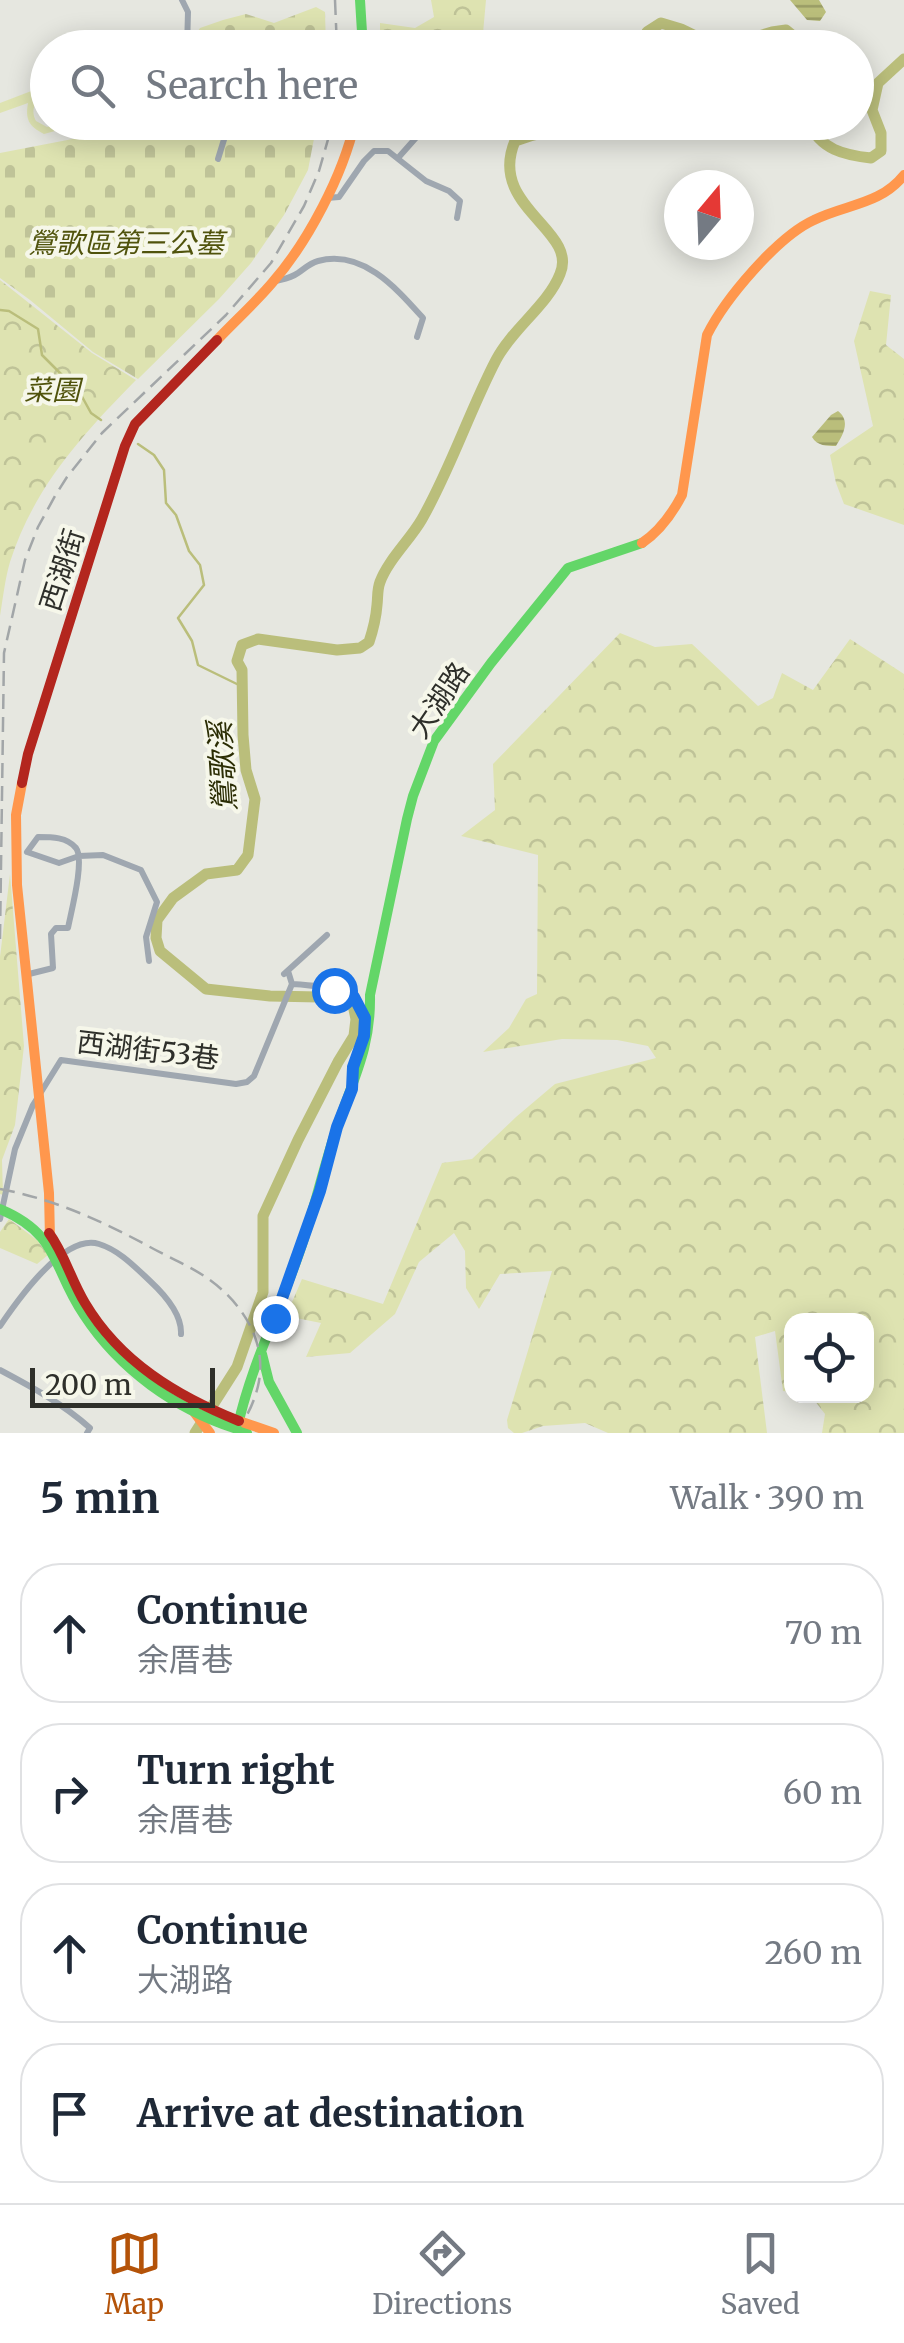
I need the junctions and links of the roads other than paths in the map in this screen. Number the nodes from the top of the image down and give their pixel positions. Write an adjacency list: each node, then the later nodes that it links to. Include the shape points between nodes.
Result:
1 (182, 0): 3 (street)
2 (360, 0): 4 (street)
3 (188, 30)
4 (362, 30)
5 (224, 140): 9 (street)
6 (351, 140): 11 (street, 西湖街)
7 (414, 140): 8 (street)
8 (398, 158): 11 (street, via 374,151 339,197); 12 (street, via 460,201)
9 (218, 159)
10 (904, 175): 20 (street, 大湖路, via 892,189 802,226 726,302 707,335 686,481 674,511 638,546 568,568 434,741 402,842 370,995 370,1040)
11 (325, 198): 13 (street, 西湖街)
12 (457, 218)
13 (274, 281): 14 (street, via 315,262 363,266 388,280 423,318); 18 (street, 西湖街, via 135,424 126,446 28,754 16,814)
14 (417, 337)
15 (79, 856): 15 (street, via 59,837 38,837 27,852 59,863); 17 (street, via 104,855 141,870 157,902 146,937); 18 (street, via 68,928 51,934 53,968)
16 (327, 936): 19 (street, via 286,972)
17 (150, 961)
18 (25, 975): 21 (street, 西湖街)
19 (292, 984): 20 (street, via 334,990 361,1007 364,1036); 21 (street, 西湖街53巷, via 247,1082 61,1060)
20 (352, 1089): 29 (street, 大湖路)
21 (40, 1101): 23 (street, via 15,1148); 24 (street, 西湖街)
22 (0, 1206): 24 (street, bridge)
23 (0, 1218)
24 (50, 1238): 31 (street, bridge, via 82,1312 106,1345); 32 (street, bridge, via 112,1340 177,1395)
25 (0, 1306): 26 (street)
26 (10, 1312): 27 (street); 28 (street, via 47,1266 79,1244 96,1243 155,1286 179,1317)
27 (0, 1326)
28 (181, 1334)
29 (262, 1352): 32 (street, 大湖路); 36 (street)
30 (0, 1370): 33 (street, via 48,1396)
31 (192, 1410): 32 (street, bridge); 34 (street, bridge)
32 (240, 1429): 35 (street)
33 (89, 1430)
34 (210, 1433)
35 (274, 1433)
36 (297, 1433)

